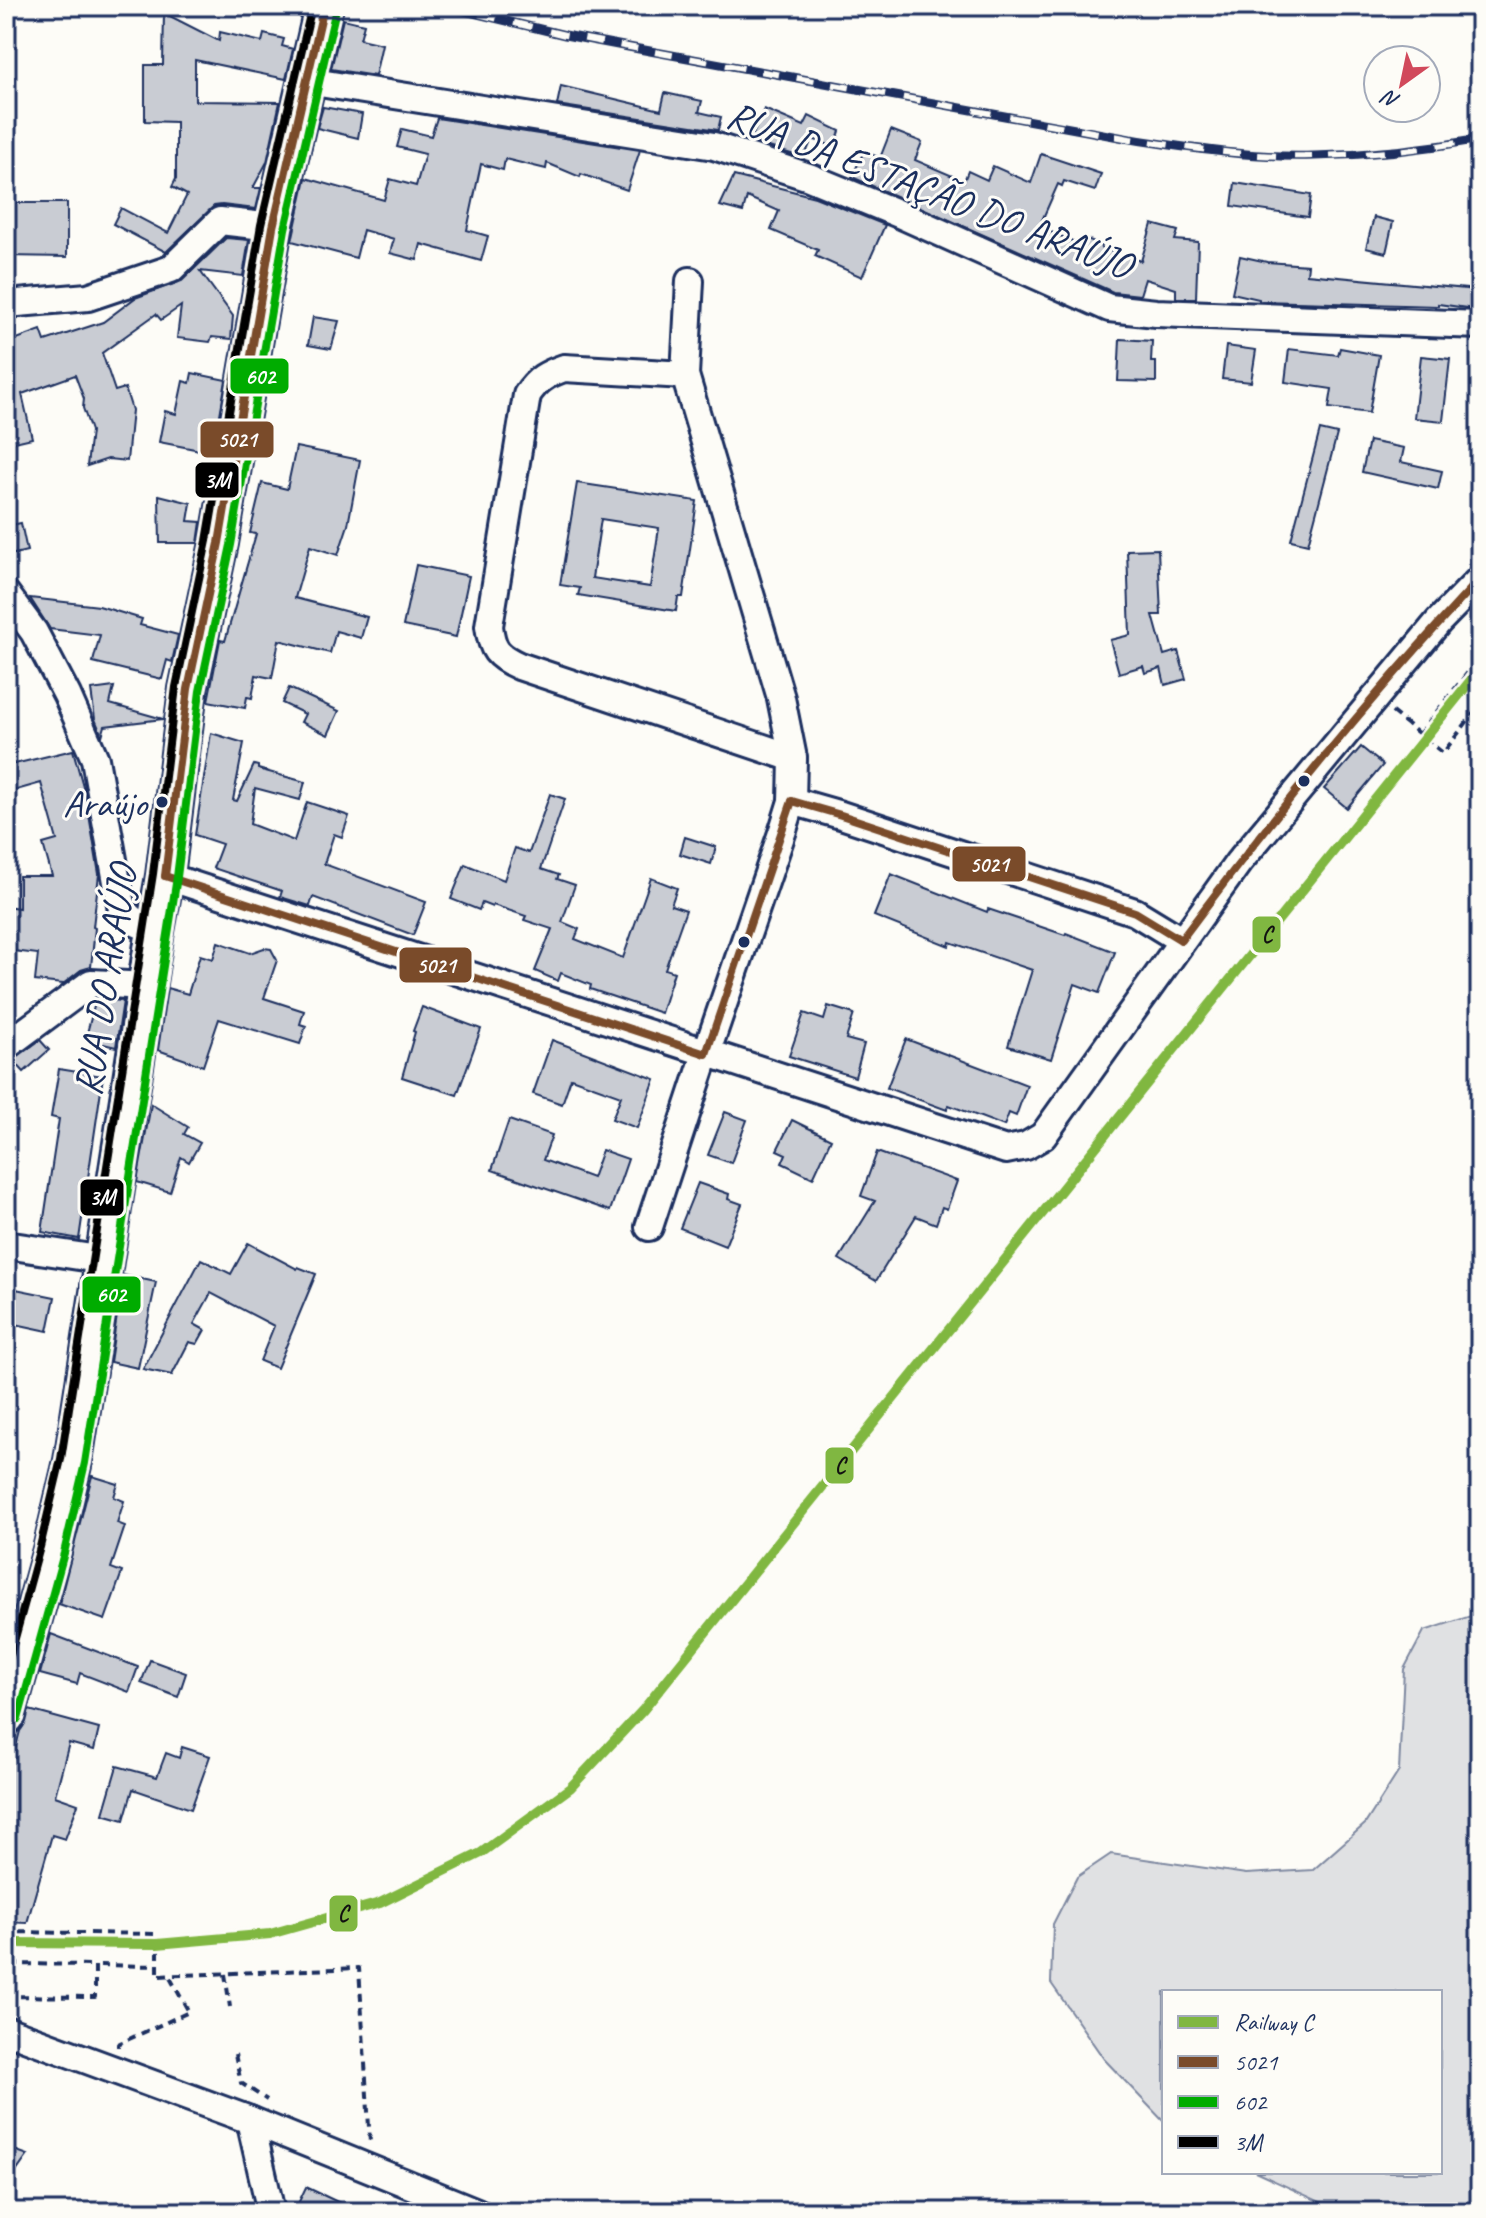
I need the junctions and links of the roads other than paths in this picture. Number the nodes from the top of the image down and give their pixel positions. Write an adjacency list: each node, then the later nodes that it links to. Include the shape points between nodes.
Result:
1 (324, 6): 2 (main road, RUA DO ARAÚJO)
2 (307, 81): 3 (main road, RUA DO ARAÚJO); 6 (street, RUA DA ESTAÇÃO DO ARAÚJO, via 714,146 809,177 1109,308)
3 (273, 227): 5 (street, via 220,221 171,269 88,297); 12 (main road, RUA DO ARAÚJO, via 219,543 188,689)
4 (690, 281): 7 (street)
5 (6, 304)
6 (1480, 325)
7 (685, 375): 10 (street, via 781,698); 10 (street, via 564,368 536,381 527,395 489,626 491,642 501,657 519,666)
8 (1480, 579): 14 (street, via 1375,697)
9 (6, 594): 13 (street, via 34,632 95,759 122,910)
10 (793, 758): 11 (street)
11 (792, 801): 14 (street, via 1135,912); 17 (street)
12 (165, 876): 13 (main road, RUA DO ARAÚJO); 17 (street)
13 (155, 931): 15 (main road, RUA DO ARAÚJO)
14 (1181, 940): 17 (street, via 1043,1136 1026,1146 1006,1150)
15 (146, 986): 16 (street, via 91,983); 20 (main road, RUA DO ARAÚJO)
16 (6, 1046)
17 (706, 1054): 18 (street)
18 (649, 1227)
19 (6, 1245): 20 (street)
20 (105, 1260): 21 (main road, RUA DO ARAÚJO, via 73,1461)
21 (6, 1716)
22 (6, 2030): 23 (street)
23 (250, 2120): 24 (street); 25 (street)
24 (271, 2212)
25 (477, 2212)

